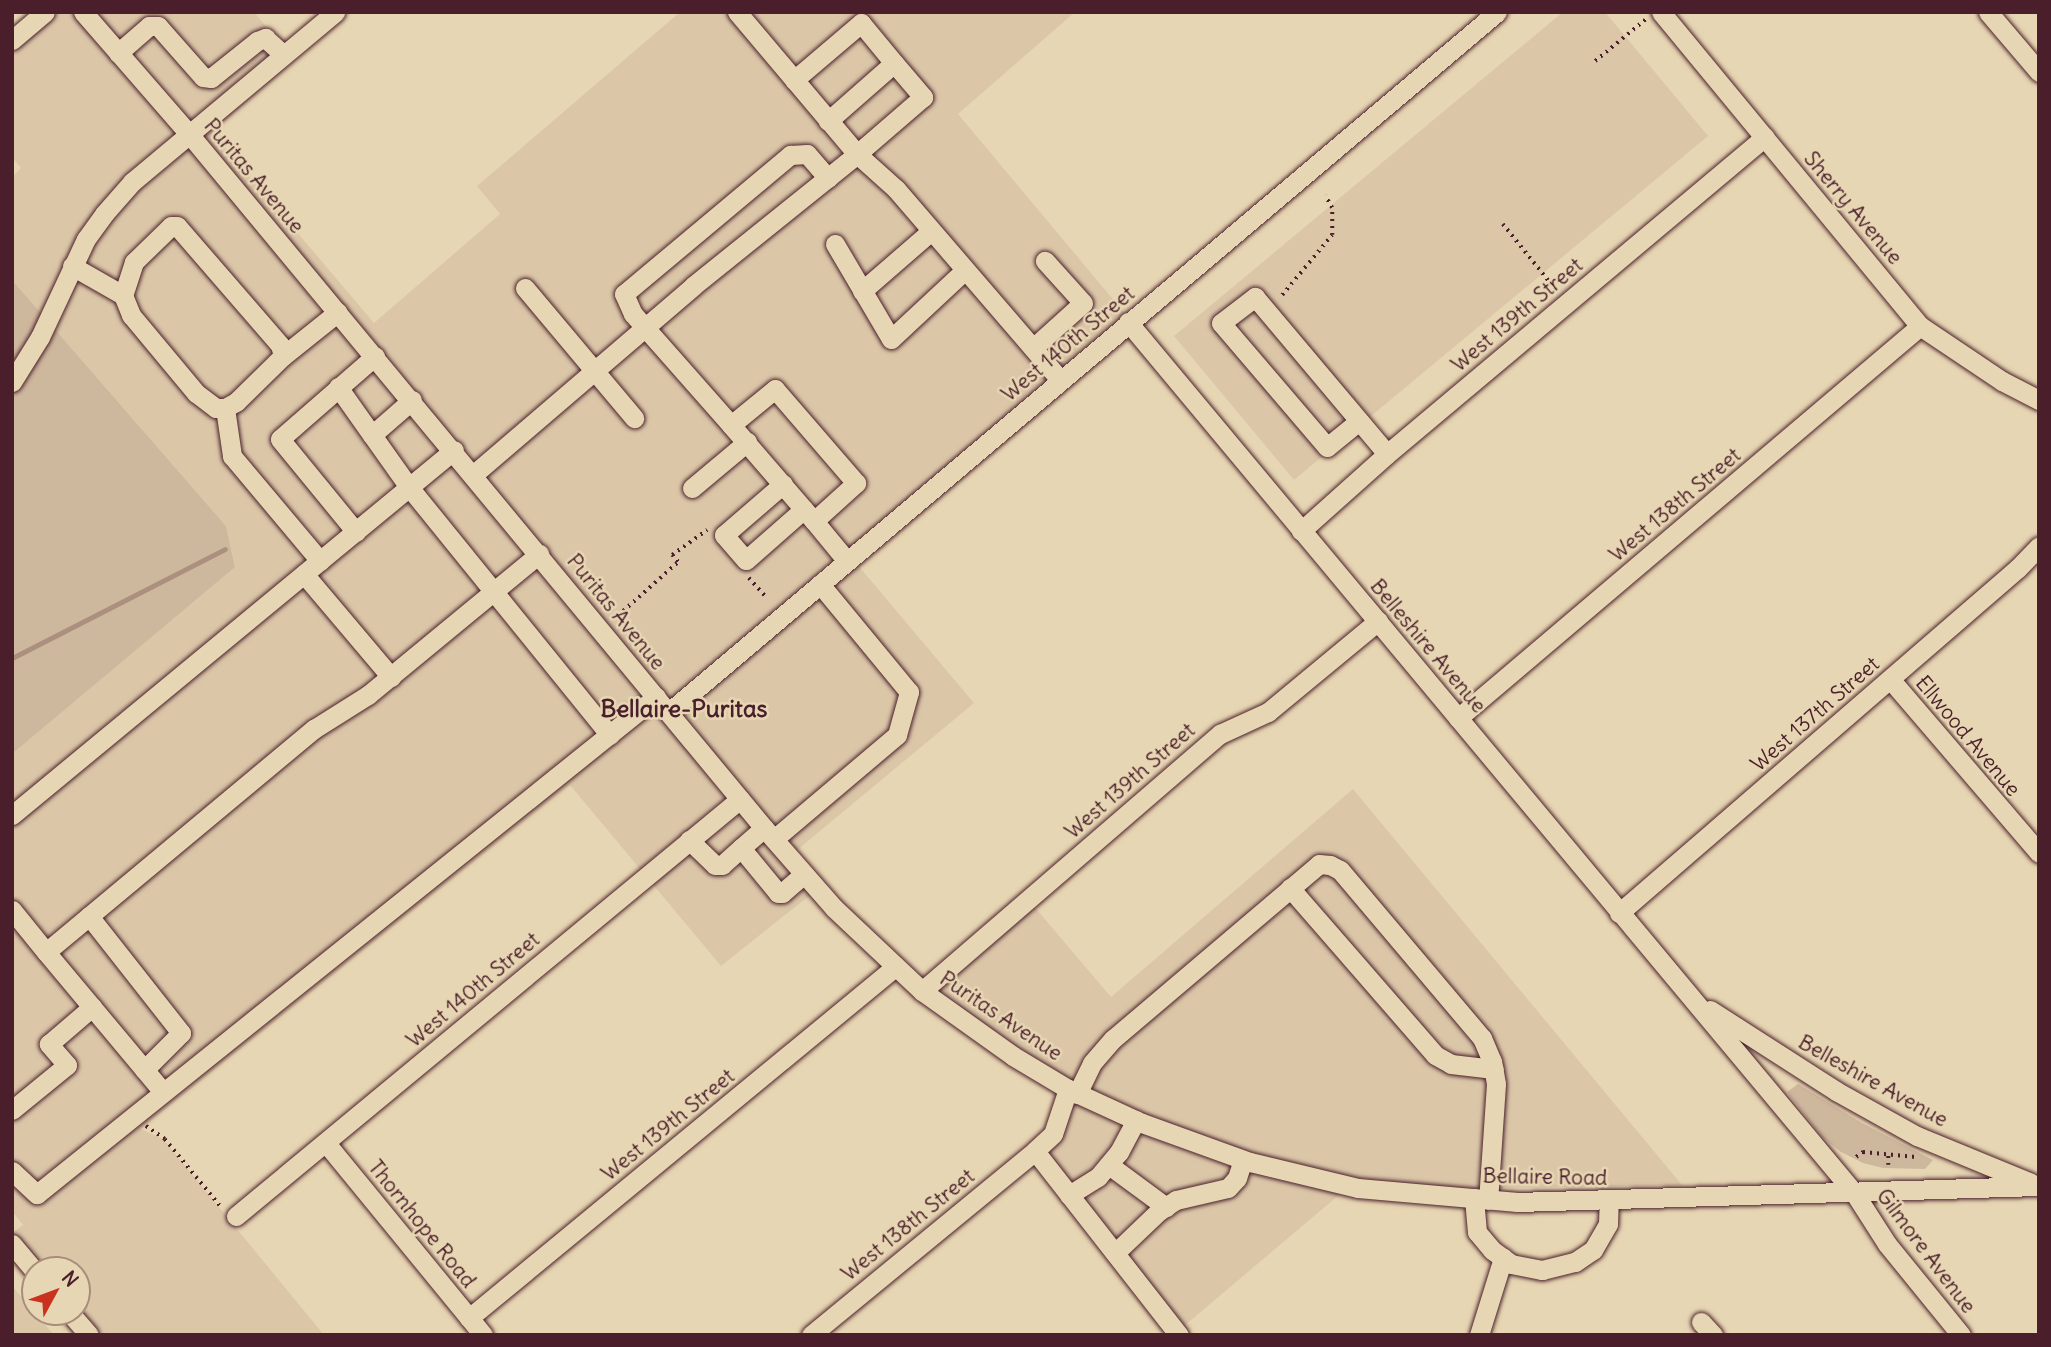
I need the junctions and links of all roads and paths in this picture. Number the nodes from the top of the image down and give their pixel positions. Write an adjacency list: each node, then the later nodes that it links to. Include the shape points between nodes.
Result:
1 (45, 12): 8 (street)
2 (83, 12): 9 (street, Puritas Avenue)
3 (335, 12): 10 (street)
4 (737, 12): 14 (street)
5 (1497, 12): 33 (street, West 140th Street)
6 (1988, 12): 13 (street)
7 (1655, 15): 11 (path); 17 (street, Sherry Avenue)
8 (12, 40)
9 (118, 53): 10 (street, via 149,26 158,26 203,77 211,78 265,38); 16 (street, Puritas Avenue)
10 (284, 55): 16 (street)
11 (1595, 61)
12 (894, 63): 14 (street, via 861,23); 15 (street); 18 (street, via 923,97)
13 (2039, 72)
14 (794, 80): 15 (street)
15 (828, 121): 18 (street)
16 (190, 135): 25 (street, via 125,190 98,222); 32 (street, Puritas Avenue)
17 (1765, 137): 34 (street, Sherry Avenue); 52 (street, West 139th Street)
18 (857, 154): 19 (street); 22 (street)
19 (828, 178): 35 (street); 35 (street, via 807,154 790,155 624,294 626,304)
20 (1325, 196): 31 (path, via 1332,208 1332,235)
21 (1503, 224): 28 (path)
22 (932, 231): 26 (street); 29 (street)
23 (835, 244): 29 (street)
24 (1045, 261): 36 (street, via 1083,303)
25 (72, 266): 30 (street); 41 (street, via 40,337)
26 (965, 270): 29 (street, via 891,339); 36 (street)
27 (525, 288): 39 (street)
28 (1556, 290)
29 (862, 291)
30 (123, 295): 37 (street, via 134,262 171,226 177,226 280,345); 45 (street, via 131,315 196,393 216,408)
31 (1282, 295)
32 (338, 313): 37 (street); 38 (street, Puritas Avenue)
33 (1128, 322): 40 (street, West 140th Street); 58 (street, Belleshire Avenue)
34 (1920, 326): 43 (street, Sherry Avenue); 74 (street, West 138th Street)
35 (645, 328): 39 (street); 48 (street)
36 (1033, 348): 40 (street)
37 (283, 356): 45 (street)
38 (375, 356): 42 (street); 44 (street, Puritas Avenue)
39 (594, 370): 46 (street); 53 (street)
40 (1060, 380): 63 (street, West 140th Street)
41 (12, 382)
42 (338, 387): 49 (street); 59 (street, via 280,439)
43 (2039, 400)
44 (412, 401): 49 (street); 51 (street, Puritas Avenue)
45 (225, 408): 64 (street, via 232,456)
46 (634, 418)
47 (1359, 421): 47 (street, via 1255,297 1222,323 1327,447); 52 (street)
48 (731, 425): 50 (street); 57 (street, via 775,389 856,483)
49 (372, 435): 55 (street)
50 (747, 442): 54 (street); 56 (street)
51 (454, 450): 53 (street, Puritas Avenue); 55 (street)
52 (1387, 454): 58 (street, West 139th Street)
53 (474, 474): 62 (street, Puritas Avenue)
54 (783, 484): 57 (street); 57 (street, via 724,535 747,560)
55 (409, 487): 59 (street); 67 (street)
56 (692, 488)
57 (809, 515): 63 (street)
58 (1301, 531): 70 (street, Belleshire Avenue)
59 (356, 532): 64 (street)
60 (714, 538): 69 (path, via 705,528 672,555 678,562)
61 (2039, 546): 72 (street, West 137th Street)
62 (539, 554): 67 (street); 73 (street, Puritas Avenue)
63 (847, 561): 66 (street, West 140th Street)
64 (312, 567): 71 (street); 77 (street)
65 (749, 577): 68 (path)
66 (820, 584): 73 (street, West 140th Street); 78 (street, via 909,692 897,736)
67 (493, 592): 71 (street); 75 (street)
68 (766, 597)
69 (623, 611)
70 (1378, 621): 74 (street, Belleshire Avenue); 89 (street, West 139th Street, via 1268,712 1220,734)
71 (391, 677): 86 (street, via 314,729)
72 (1890, 679): 81 (street, Ellwood Avenue); 85 (street, West 137th Street)
73 (662, 705): 75 (street, West 140th Street); 76 (street, Puritas Avenue)
74 (1458, 718): 85 (street, Belleshire Avenue)
75 (610, 734): 95 (street, West 140th Street)
76 (740, 799): 78 (street, Puritas Avenue); 79 (street, West 140th Street)
77 (12, 816)
78 (769, 834): 80 (street); 82 (street, Puritas Avenue)
79 (689, 840): 80 (street, via 715,865 722,865); 99 (street, West 140th Street)
80 (741, 848): 82 (street, via 778,893)
81 (2039, 853)
82 (804, 874): 88 (street, Puritas Avenue)
83 (1290, 888): 92 (street, via 1435,1055 1451,1064); 92 (street, via 1319,864 1340,870 1482,1038); 94 (street, via 1113,1038)
84 (12, 910): 87 (street)
85 (1619, 913): 90 (street, Belleshire Avenue)
86 (89, 916): 87 (street); 93 (street, via 181,1033)
87 (46, 952): 91 (street)
88 (895, 967): 89 (street, Puritas Avenue); 117 (street, West 139th Street)
89 (922, 990): 94 (street, Puritas Avenue, via 1013,1056)
90 (1693, 999): 108 (street, Belleshire Avenue, via 1836,1091 1917,1136); 109 (street, Belleshire Avenue)
91 (92, 1007): 93 (street); 96 (street, via 49,1044 67,1065)
92 (1494, 1069): 111 (street, via 1497,1106)
93 (144, 1070): 95 (street)
94 (1072, 1091): 98 (street, Bellaire Road); 100 (street, Puritas Avenue, via 1053,1134)
95 (163, 1092): 97 (street, West 140th Street)
96 (12, 1110)
97 (136, 1114): 107 (street, West 140th Street, via 37,1194); 114 (path, via 148,1129 165,1139)
98 (1136, 1120): 104 (street, Bellaire Road); 105 (street)
99 (326, 1143): 114 (street, West 140th Street); 117 (street, Thornhope Road)
100 (1035, 1151): 110 (street); 120 (street, West 138th Street)
101 (1888, 1154): 102 (path, via 1863,1152); 103 (path); 106 (path)
102 (1856, 1157)
103 (1929, 1158)
104 (1243, 1160): 111 (street, Bellaire Road, via 1358,1188); 113 (street, via 1228,1188 1188,1196)
105 (1109, 1165): 110 (street); 113 (street)
106 (1888, 1165)
107 (12, 1171)
108 (2038, 1186): 109 (street, Bellaire Road)
109 (1855, 1194): 112 (street, Bellaire Road); 122 (street, Gilmore Avenue, via 1887,1244)
110 (1069, 1195): 115 (street)
111 (1481, 1199): 112 (street, Bellaire Road); 116 (street, via 1477,1232)
112 (1609, 1201): 116 (street, via 1604,1237 1575,1262 1528,1270)
113 (1166, 1207): 115 (street)
114 (229, 1212)
115 (1115, 1253): 118 (street)
116 (1503, 1258): 121 (street)
117 (469, 1318): 119 (street, Thornhope Road)
118 (1174, 1333)
119 (483, 1335)
120 (811, 1335)
121 (1479, 1335)
122 (1961, 1335)

